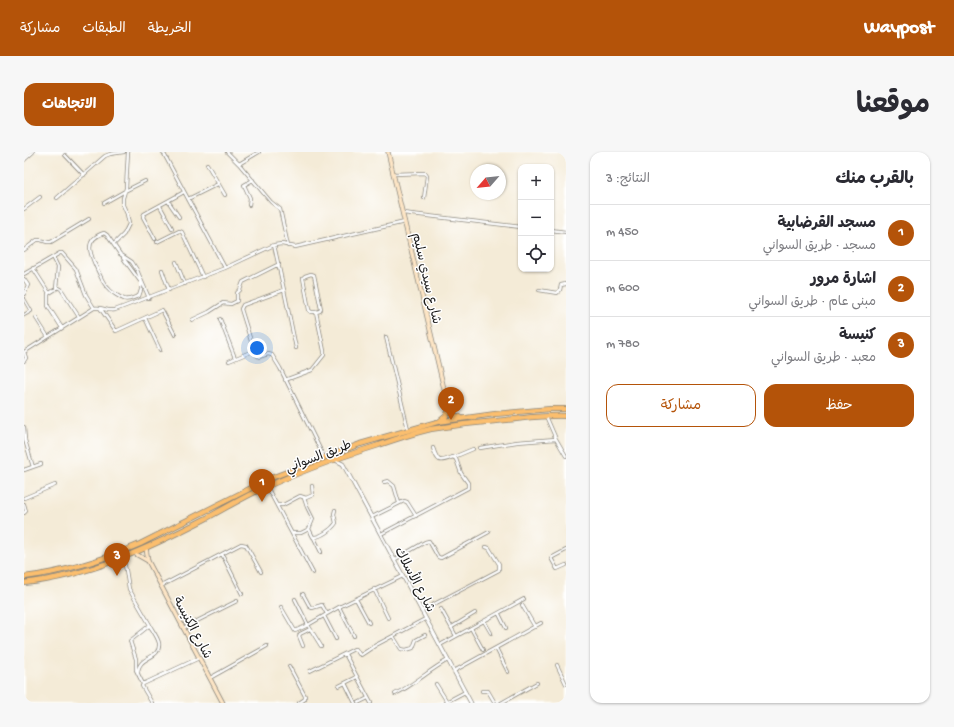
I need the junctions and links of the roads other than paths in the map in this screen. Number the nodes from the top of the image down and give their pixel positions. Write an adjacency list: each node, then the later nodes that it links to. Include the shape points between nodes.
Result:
1 (33, 152): 9 (street)
2 (124, 152): 13 (street, via 105,156)
3 (128, 152): 17 (street)
4 (163, 152): 18 (street)
5 (227, 152): 11 (street)
6 (259, 152): 11 (street)
7 (388, 152): 12 (main road, شارع سيدي سليم)
8 (65, 155): 13 (street)
9 (24, 160)
10 (207, 164): 16 (street)
11 (240, 164): 14 (street)
12 (393, 174): 22 (street, via 425,173 427,176); 29 (main road, شارع سيدي سليم)
13 (84, 175): 21 (street)
14 (253, 180): 26 (street, via 244,185 250,198); 39 (street, via 281,212)
15 (145, 181): 17 (street)
16 (218, 184): 19 (street); 23 (street)
17 (125, 191): 25 (street); 37 (street, via 123,203 129,224)
18 (184, 192): 23 (street); 24 (street)
19 (225, 195)
20 (40, 197): 28 (street)
21 (58, 198)
22 (424, 198)
23 (188, 199): 45 (street)
24 (168, 201): 27 (street); 30 (street)
25 (104, 203)
26 (249, 205)
27 (160, 206): 34 (street); 48 (street, via 143,216 156,241 182,232)
28 (24, 209)
29 (403, 213): 32 (main road, شارع سيدي سليم); 33 (street)
30 (178, 218)
31 (89, 219): 40 (street, via 51,242 39,239)
32 (405, 222): 39 (street, via 295,247); 82 (main road, شارع سيدي سليم)
33 (518, 227)
34 (172, 228)
35 (554, 230): 36 (street)
36 (566, 232)
37 (114, 245): 50 (street, via 122,256 132,262); 50 (street, via 104,233 93,240 90,246 91,258 104,283 112,292 129,300 140,294)
38 (274, 245): 39 (street); 43 (street); 45 (street)
39 (288, 246)
40 (24, 250)
41 (53, 257): 44 (street); 53 (street, via 58,267); 61 (street, via 62,253 74,266)
42 (176, 262): 51 (street)
43 (279, 264): 55 (street); 69 (street, via 243,282 237,293 237,301 221,304)
44 (33, 268): 47 (street); 57 (street)
45 (225, 268): 48 (street)
46 (162, 270): 54 (street)
47 (24, 274)
48 (203, 276): 51 (street)
49 (24, 279): 58 (street, via 28,286)
50 (141, 280): 59 (street)
51 (185, 284): 54 (street)
52 (566, 284): 56 (street, via 561,285 557,292)
53 (57, 287): 57 (street); 65 (street)
54 (169, 290): 59 (street)
55 (284, 290): 74 (street); 76 (street, via 241,308)
56 (539, 290)
57 (49, 293): 70 (street, via 48,306)
58 (24, 294)
59 (149, 298): 62 (street, via 110,312)
60 (24, 300): 64 (street, via 31,311)
61 (94, 308): 62 (street); 65 (street)
62 (100, 308): 67 (street, via 116,331)
63 (316, 312): 63 (street, via 308,310 303,278 312,274 321,309); 80 (street, via 324,355 312,370)
64 (24, 315)
65 (78, 317): 70 (street)
66 (36, 318): 72 (street)
67 (144, 318): 71 (street, via 162,310); 75 (street)
68 (220, 319): 77 (street)
69 (192, 320)
70 (62, 328): 72 (street)
71 (175, 335)
72 (48, 337): 78 (street, via 24,352)
73 (386, 337): 88 (street)
74 (296, 348)
75 (160, 350)
76 (253, 351): 77 (street); 80 (street, via 257,357 272,355)
77 (235, 358): 79 (street)
78 (24, 360)
79 (229, 361)
80 (286, 380): 95 (street)
81 (565, 409): 83 (highway); 85 (highway, طريق السواني)
82 (449, 410): 85 (highway, via 456,416); 86 (highway, via 445,417)
83 (564, 415): 84 (highway, طريق السواني)
84 (546, 416): 89 (street); 93 (highway, طريق السواني, via 430,430)
85 (468, 418): 86 (highway, طريق السواني)
86 (437, 422): 88 (highway, طريق السواني)
87 (24, 427): 100 (street)
88 (408, 430): 95 (highway, طريق السواني)
89 (556, 439): 91 (street); 94 (street)
90 (433, 448): 96 (street, via 436,458 440,461)
91 (480, 448)
92 (473, 449): 96 (street)
93 (345, 456): 97 (highway, طريق السواني); 99 (street)
94 (566, 456)
95 (324, 458): 133 (highway, طريق السواني, via 271,478 122,552 72,568)
96 (454, 458): 113 (street, via 468,483 468,488)
97 (335, 460): 99 (street); 105 (highway, طريق السواني)
98 (42, 464): 100 (street)
99 (343, 464): 114 (street, شارع الأسلاك)
100 (32, 467): 101 (street)
101 (24, 470)
102 (384, 482): 108 (street, via 388,481 394,486)
103 (55, 485): 106 (street)
104 (312, 486): 107 (street, via 313,495)
105 (267, 487): 110 (street); 121 (highway, طريق السواني)
106 (24, 498)
107 (304, 498): 110 (street, via 301,496 283,505); 115 (street, via 313,519)
108 (399, 503): 113 (street, via 407,502); 114 (street)
109 (24, 504): 112 (street)
110 (277, 505): 117 (street)
111 (335, 510): 119 (street, via 336,523 332,529)
112 (24, 513)
113 (416, 516): 118 (street)
114 (372, 517): 118 (street, شارع الأسلاك)
115 (309, 529): 117 (street, via 299,534); 119 (street)
116 (489, 532): 127 (street, via 441,558 429,541)
117 (292, 533): 131 (street)
118 (380, 534): 127 (street, شارع الأسلاك)
119 (314, 537): 123 (street)
120 (486, 547): 147 (street, via 499,564 499,570)
121 (146, 548): 124 (highway, طريق السواني); 128 (main road, شارع الكنيسة)
122 (566, 550): 129 (street, via 552,556 551,559 556,569)
123 (321, 552)
124 (134, 553): 126 (highway, طريق السواني); 128 (main road)
125 (222, 554): 130 (street, via 241,544 246,545); 135 (street); 137 (street)
126 (122, 558): 134 (highway, طريق السواني, via 72,575); 156 (street, via 129,589)
127 (394, 560): 132 (street, شارع الأسلاك)
128 (148, 561): 135 (main road, شارع الكنيسة)
129 (566, 565)
130 (261, 572)
131 (313, 573)
132 (403, 576): 136 (street); 147 (street, شارع الأسلاك)
133 (24, 577)
134 (24, 583)
135 (161, 586): 160 (main road, شارع الكنيسة)
136 (374, 589): 140 (street); 151 (street)
137 (242, 594)
138 (303, 594): 150 (street, via 310,607 322,605)
139 (295, 599): 157 (street)
140 (356, 599): 145 (street); 154 (street)
141 (524, 599): 149 (street)
142 (237, 601): 160 (street)
143 (522, 605): 159 (street)
144 (281, 607): 157 (street, via 295,630)
145 (339, 607): 150 (street); 166 (street)
146 (441, 609): 158 (street)
147 (421, 611): 152 (street, شارع الأسلاك)
148 (475, 613): 158 (street)
149 (498, 614): 153 (street); 162 (street)
150 (325, 615): 157 (street); 169 (street)
151 (388, 618)
152 (425, 619): 167 (street); 170 (street, شارع الأسلاك)
153 (484, 620): 161 (street); 164 (street)
154 (369, 622)
155 (541, 623): 159 (street)
156 (150, 625): 184 (street, via 130,641); 184 (street, via 159,646 153,656 141,663)
157 (308, 625): 163 (street)
158 (452, 627): 168 (street)
159 (535, 627): 174 (street)
160 (183, 628): 177 (main road, شارع الكنيسة)
161 (470, 628): 168 (street); 175 (street)
162 (506, 628)
163 (310, 629): 172 (street, via 299,636); 173 (street)
164 (491, 633)
165 (425, 635): 167 (street, via 416,640 413,648 406,650 401,649)
166 (354, 636)
167 (393, 636): 176 (street, via 361,654 356,649)
168 (456, 636): 170 (street)
169 (336, 639)
170 (440, 644): 178 (street, شارع الأسلاك)
171 (267, 646): 186 (street)
172 (303, 646)
173 (321, 646)
174 (496, 648): 182 (street); 183 (street)
175 (483, 650)
176 (345, 654): 181 (street); 185 (street)
177 (199, 658): 186 (main road, شارع الكنيسة); 189 (street)
178 (448, 660): 182 (street, شارع الأسلاك); 195 (street)
179 (289, 666): 200 (street, via 305,696)
180 (557, 666): 191 (street)
181 (310, 671)
182 (454, 671): 194 (street, شارع الأسلاك)
183 (508, 672)
184 (138, 674): 189 (street)
185 (357, 677): 187 (street); 196 (street)
186 (210, 678): 199 (main road, شارع الكنيسة)
187 (345, 683): 192 (street); 201 (street)
188 (537, 683): 206 (street)
189 (143, 684): 198 (street)
190 (436, 684): 197 (street)
191 (566, 684)
192 (339, 686)
193 (482, 691): 205 (street, via 488,690)
194 (465, 692): 197 (street); 204 (street, شارع الأسلاك)
195 (395, 694)
196 (368, 698): 202 (street); 203 (street)
197 (446, 702)
198 (152, 703)
199 (223, 703)
200 (299, 703)
201 (355, 703)
202 (358, 703)
203 (371, 703)
204 (471, 703)
205 (494, 703)
206 (501, 703)

